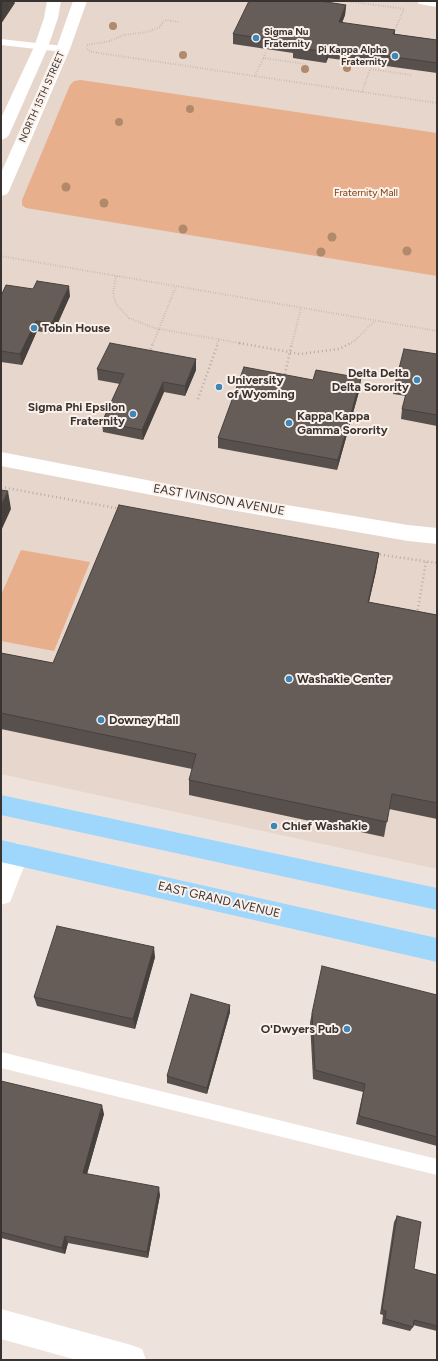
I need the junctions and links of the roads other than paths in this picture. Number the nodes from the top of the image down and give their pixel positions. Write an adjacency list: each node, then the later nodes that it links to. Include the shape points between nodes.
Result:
1 (54, 1): 6 (main road, NORTH 15TH STREET)
2 (80, 1): 7 (main road, NORTH 15TH STREET)
3 (424, 1): 4 (main road)
4 (437, 3)
5 (1, 42): 6 (lane)
6 (41, 47): 7 (lane); 8 (main road, NORTH 15TH STREET)
7 (63, 49): 9 (main road, NORTH 15TH STREET)
8 (1, 135)
9 (1, 191)
10 (1, 459): 11 (main road, EAST IVINSON AVENUE, via 214,500)
11 (437, 536)
12 (1, 805): 15 (main road)
13 (9, 852): 14 (main road); 16 (main road, EAST GRAND AVENUE)
14 (1, 894)
15 (437, 899)
16 (437, 950)
17 (1, 1060): 18 (lane)
18 (437, 1167)
19 (1, 1324): 20 (main road)
20 (131, 1360)

